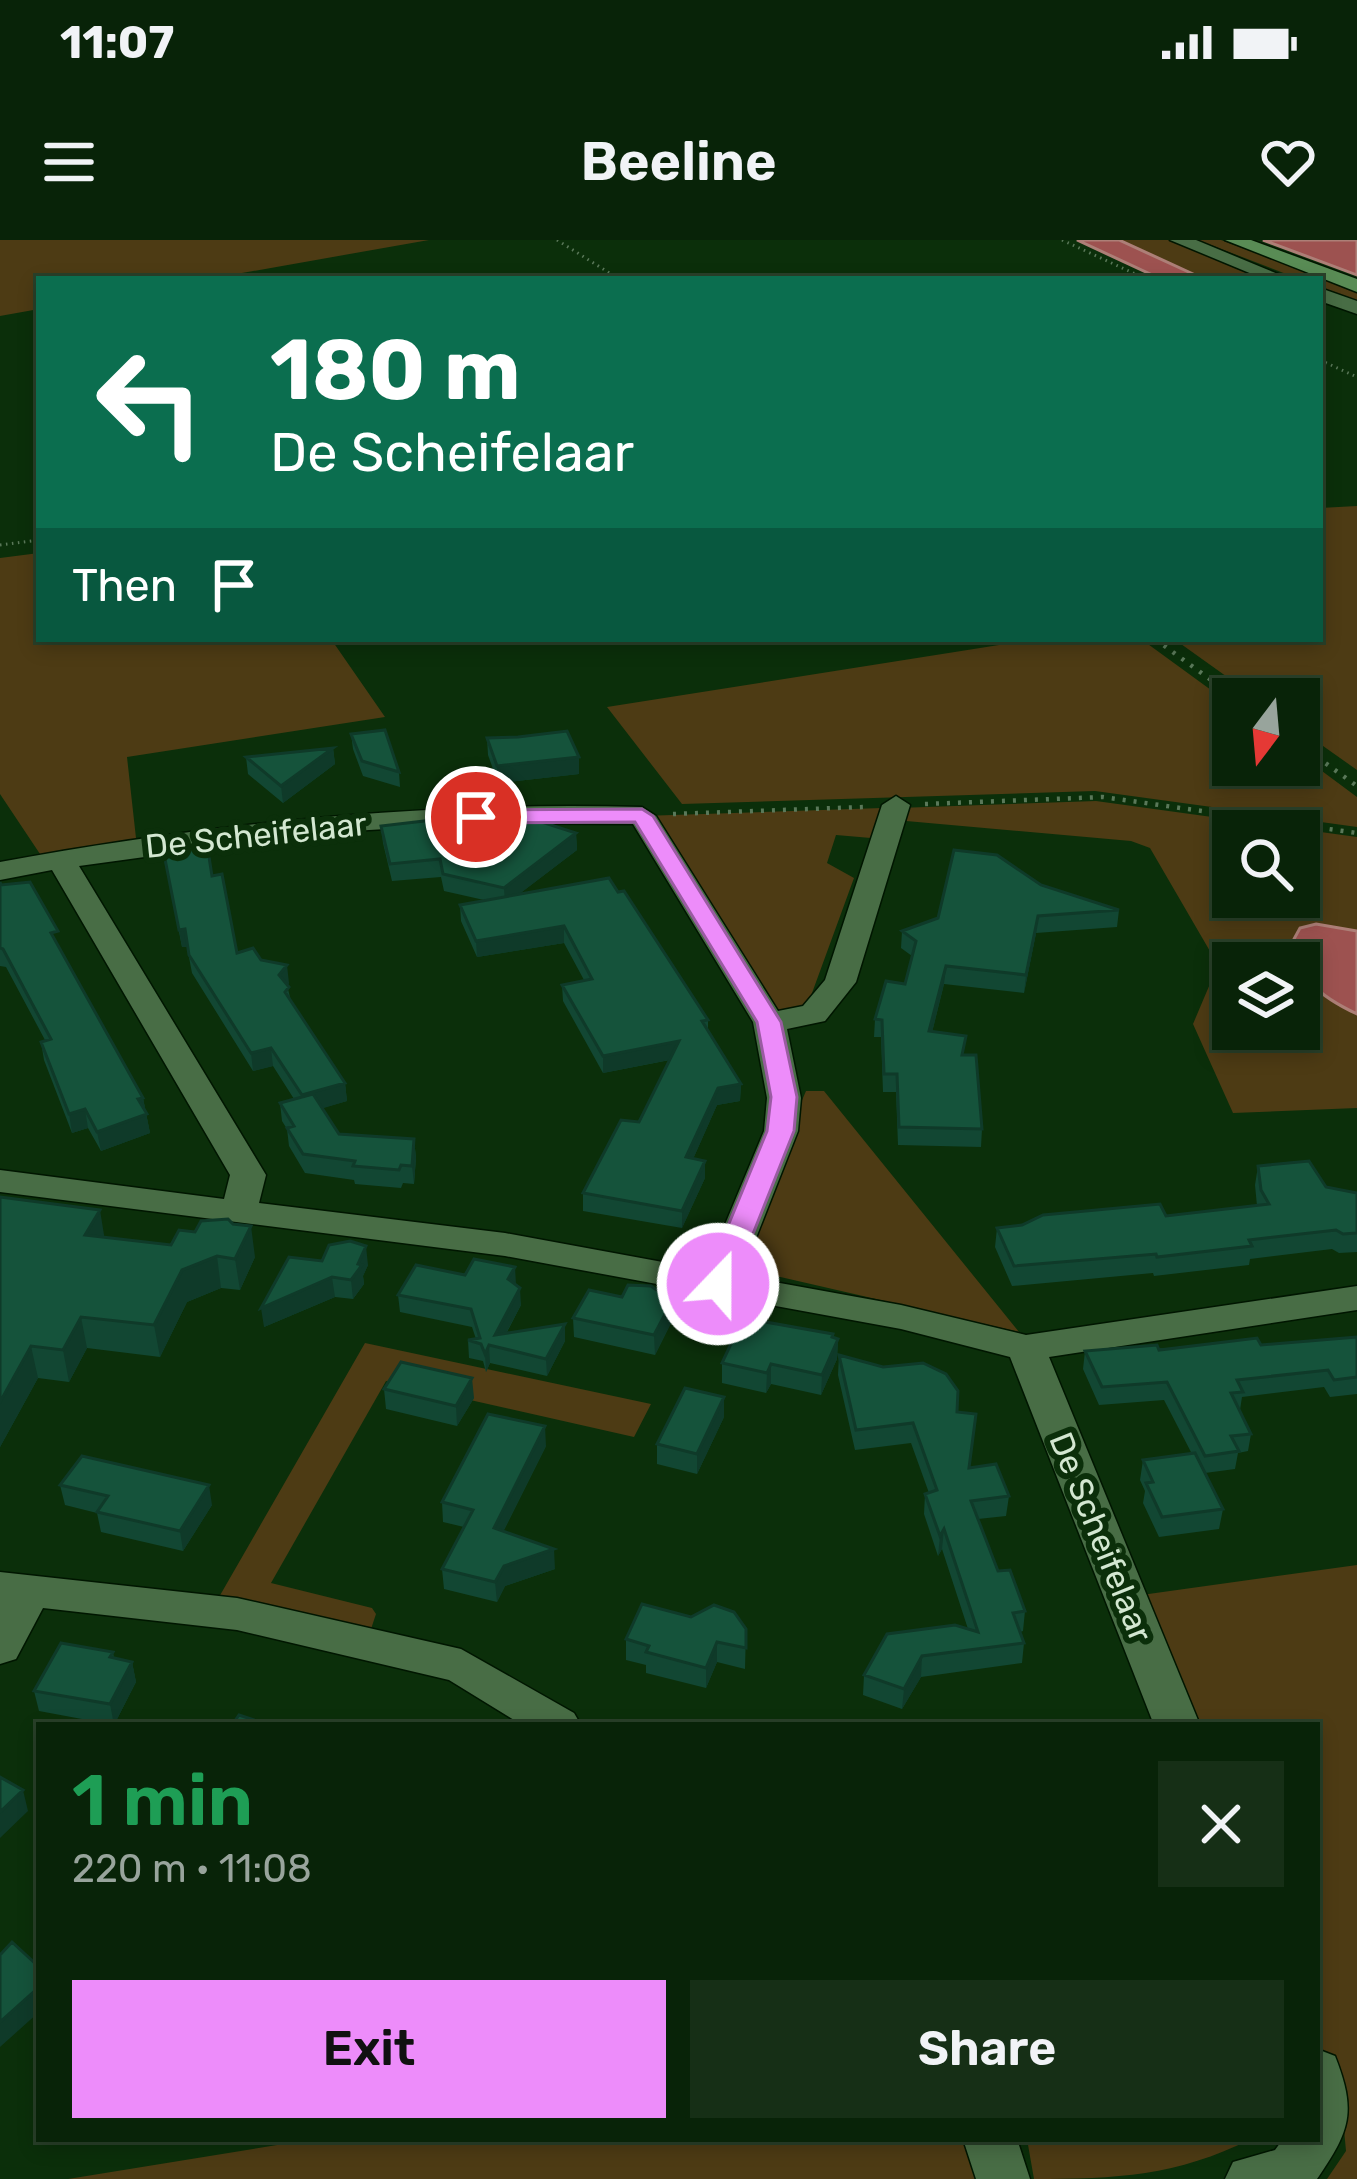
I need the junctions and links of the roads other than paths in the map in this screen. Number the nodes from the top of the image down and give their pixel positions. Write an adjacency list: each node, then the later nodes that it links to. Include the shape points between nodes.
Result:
1 (1179, 240): 3 (street)
2 (1234, 240): 4 (main road)
3 (1273, 276)
4 (1357, 286)
5 (1323, 295): 6 (street)
6 (1357, 308)
7 (896, 806): 10 (street, via 840,982 814,1014)
8 (60, 860): 9 (street, De Scheifelaar); 10 (street, De Scheifelaar, via 399,820 642,816); 12 (street, via 248,1175)
9 (0, 871)
10 (769, 1022): 13 (street, via 784,1097 781,1131)
11 (0, 1181): 12 (street)
12 (238, 1210): 13 (street, via 478,1240)
13 (718, 1284): 15 (street)
14 (1357, 1298): 15 (street)
15 (1025, 1348): 19 (street, De Scheifelaar)
16 (15, 1589): 17 (street); 18 (street, via 237,1614 461,1666)
17 (0, 1647)
18 (553, 1722)
19 (1176, 1722)
20 (1320, 2079): 21 (street, via 1327,2096)
21 (1320, 2132)
22 (991, 2142): 24 (street)
23 (1312, 2142): 25 (street, via 1291,2172)
24 (1004, 2179)
25 (1252, 2179)

